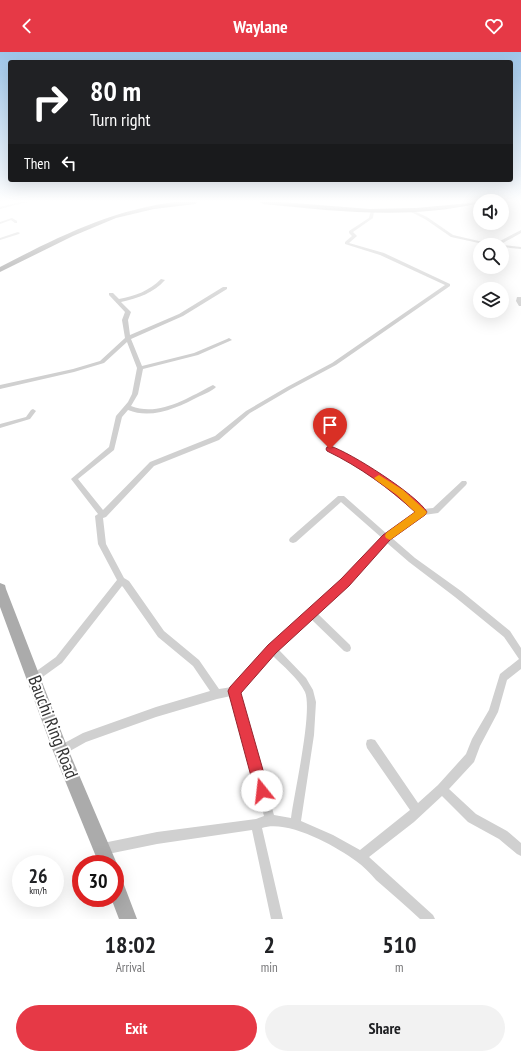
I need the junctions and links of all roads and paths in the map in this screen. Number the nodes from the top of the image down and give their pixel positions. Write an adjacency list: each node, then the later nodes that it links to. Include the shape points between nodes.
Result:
1 (55, 242): 5 (highway)
2 (347, 242): 23 (street, via 382,254 448,286 334,364 248,412 217,438 152,464)
3 (509, 247): 4 (street)
4 (521, 248)
5 (0, 270)
6 (163, 280): 10 (street, via 140,296)
7 (225, 288): 12 (street, via 181,315)
8 (111, 294): 10 (street)
9 (521, 298): 11 (street, via 518,301)
10 (118, 301): 12 (street, via 128,312 125,320)
11 (521, 305)
12 (128, 338): 14 (street); 15 (street, via 102,362)
13 (229, 340): 14 (street, via 196,354)
14 (140, 368): 17 (street, via 137,386)
15 (0, 387)
16 (213, 387): 17 (street, via 187,402 166,408 139,412)
17 (127, 407): 23 (street, via 119,416 112,448 74,479)
18 (33, 411): 19 (street, via 28,418)
19 (0, 426)
20 (330, 449): 22 (street, via 354,460)
21 (464, 483): 22 (street, via 435,511)
22 (422, 512): 24 (street)
23 (103, 515): 26 (street, via 98,516 102,544)
24 (387, 538): 25 (street, via 341,498); 28 (street); 31 (street, via 507,634)
25 (293, 540)
26 (121, 581): 33 (street, via 59,660); 35 (street, via 126,584 161,634 196,663)
27 (0, 589): 33 (main road, Bauchi Ring Road)
28 (312, 613): 29 (street); 30 (street)
29 (347, 648)
30 (272, 649): 34 (street); 42 (street, via 296,672 311,694 312,717)
31 (521, 656)
32 (521, 663): 38 (street, via 503,677 493,712 470,758)
33 (34, 678): 37 (main road, Bauchi Ring Road)
34 (234, 691): 35 (street); 40 (street)
35 (217, 694): 37 (street, via 90,735)
36 (371, 744): 39 (street)
37 (61, 750): 43 (main road, Bauchi Ring Road)
38 (442, 789): 39 (street); 44 (street, via 472,818 503,835)
39 (417, 811): 46 (street)
40 (270, 820): 41 (street); 42 (street)
41 (256, 824): 43 (street, via 157,838); 49 (street)
42 (295, 824): 46 (street, via 337,842)
43 (103, 849): 45 (main road, Bauchi Ring Road)
44 (521, 850)
45 (105, 855)
46 (360, 858): 50 (street)
47 (124, 907): 48 (main road)
48 (128, 919)
49 (277, 919)
50 (429, 919)

